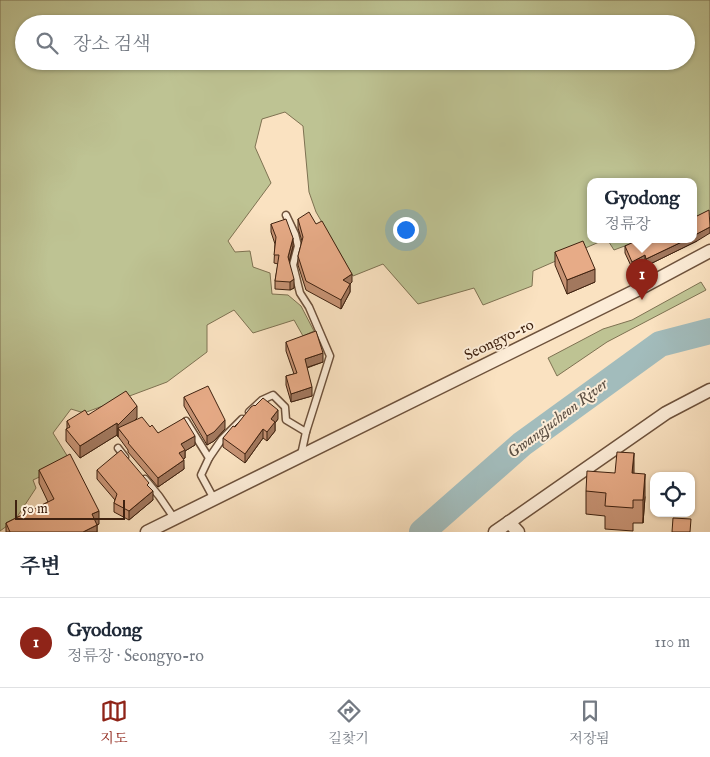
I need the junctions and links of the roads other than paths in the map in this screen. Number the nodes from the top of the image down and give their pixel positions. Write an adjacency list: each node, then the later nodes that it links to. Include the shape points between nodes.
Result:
1 (286, 216): 5 (lane, via 298,246 293,265 300,293 330,356)
2 (710, 251): 7 (street, Seongyo-ro)
3 (710, 390): 13 (street, via 666,413)
4 (186, 421): 8 (lane)
5 (306, 432): 7 (lane); 8 (lane, via 286,420 285,407 273,395 262,400 235,426)
6 (118, 448): 9 (lane)
7 (301, 456): 11 (street, Seongyo-ro)
8 (209, 458): 11 (lane, via 201,475)
9 (130, 462)
10 (141, 475): 12 (lane)
11 (214, 499): 12 (street, Seongyo-ro)
12 (174, 518): 14 (street, Seongyo-ro)
13 (510, 522): 15 (street); 16 (street)
14 (147, 532)
15 (495, 532)
16 (518, 532)

